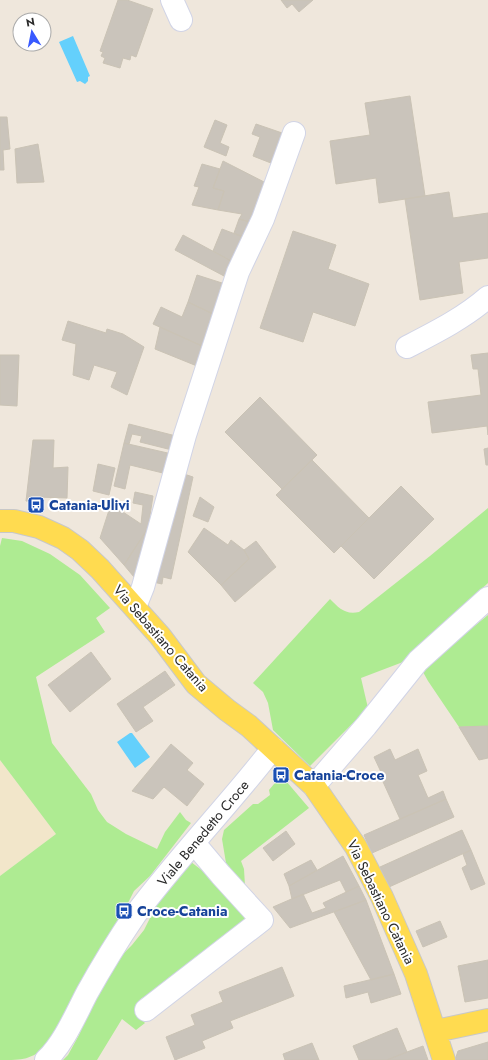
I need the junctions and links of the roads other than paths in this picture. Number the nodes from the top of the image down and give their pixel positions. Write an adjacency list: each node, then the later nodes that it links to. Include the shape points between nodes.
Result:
1 (172, 0): 2 (street)
2 (181, 20)
3 (294, 133): 8 (street, via 263,219 238,272 185,435 144,588)
4 (488, 297): 5 (street, via 446,327)
5 (407, 347)
6 (0, 521): 8 (main road, Via Sebastiano Catania, via 14,521 39,527 64,538 80,550)
7 (488, 598): 10 (street, via 418,662)
8 (135, 607): 9 (main road, Via Sebastiano Catania, via 196,684 249,726)
9 (272, 748): 10 (main road, Via Sebastiano Catania); 11 (street, Viale Benedetto Croce)
10 (314, 786): 14 (main road, Via Sebastiano Catania, via 356,847 382,897 416,974)
11 (194, 843): 12 (street, via 220,876 262,920); 15 (street, Viale Benedetto Croce, via 136,915 105,960 58,1047)
12 (146, 1010)
13 (488, 1020): 14 (main road)
14 (436, 1031): 16 (main road, Via Sebastiano Catania)
15 (46, 1060)
16 (444, 1060)

